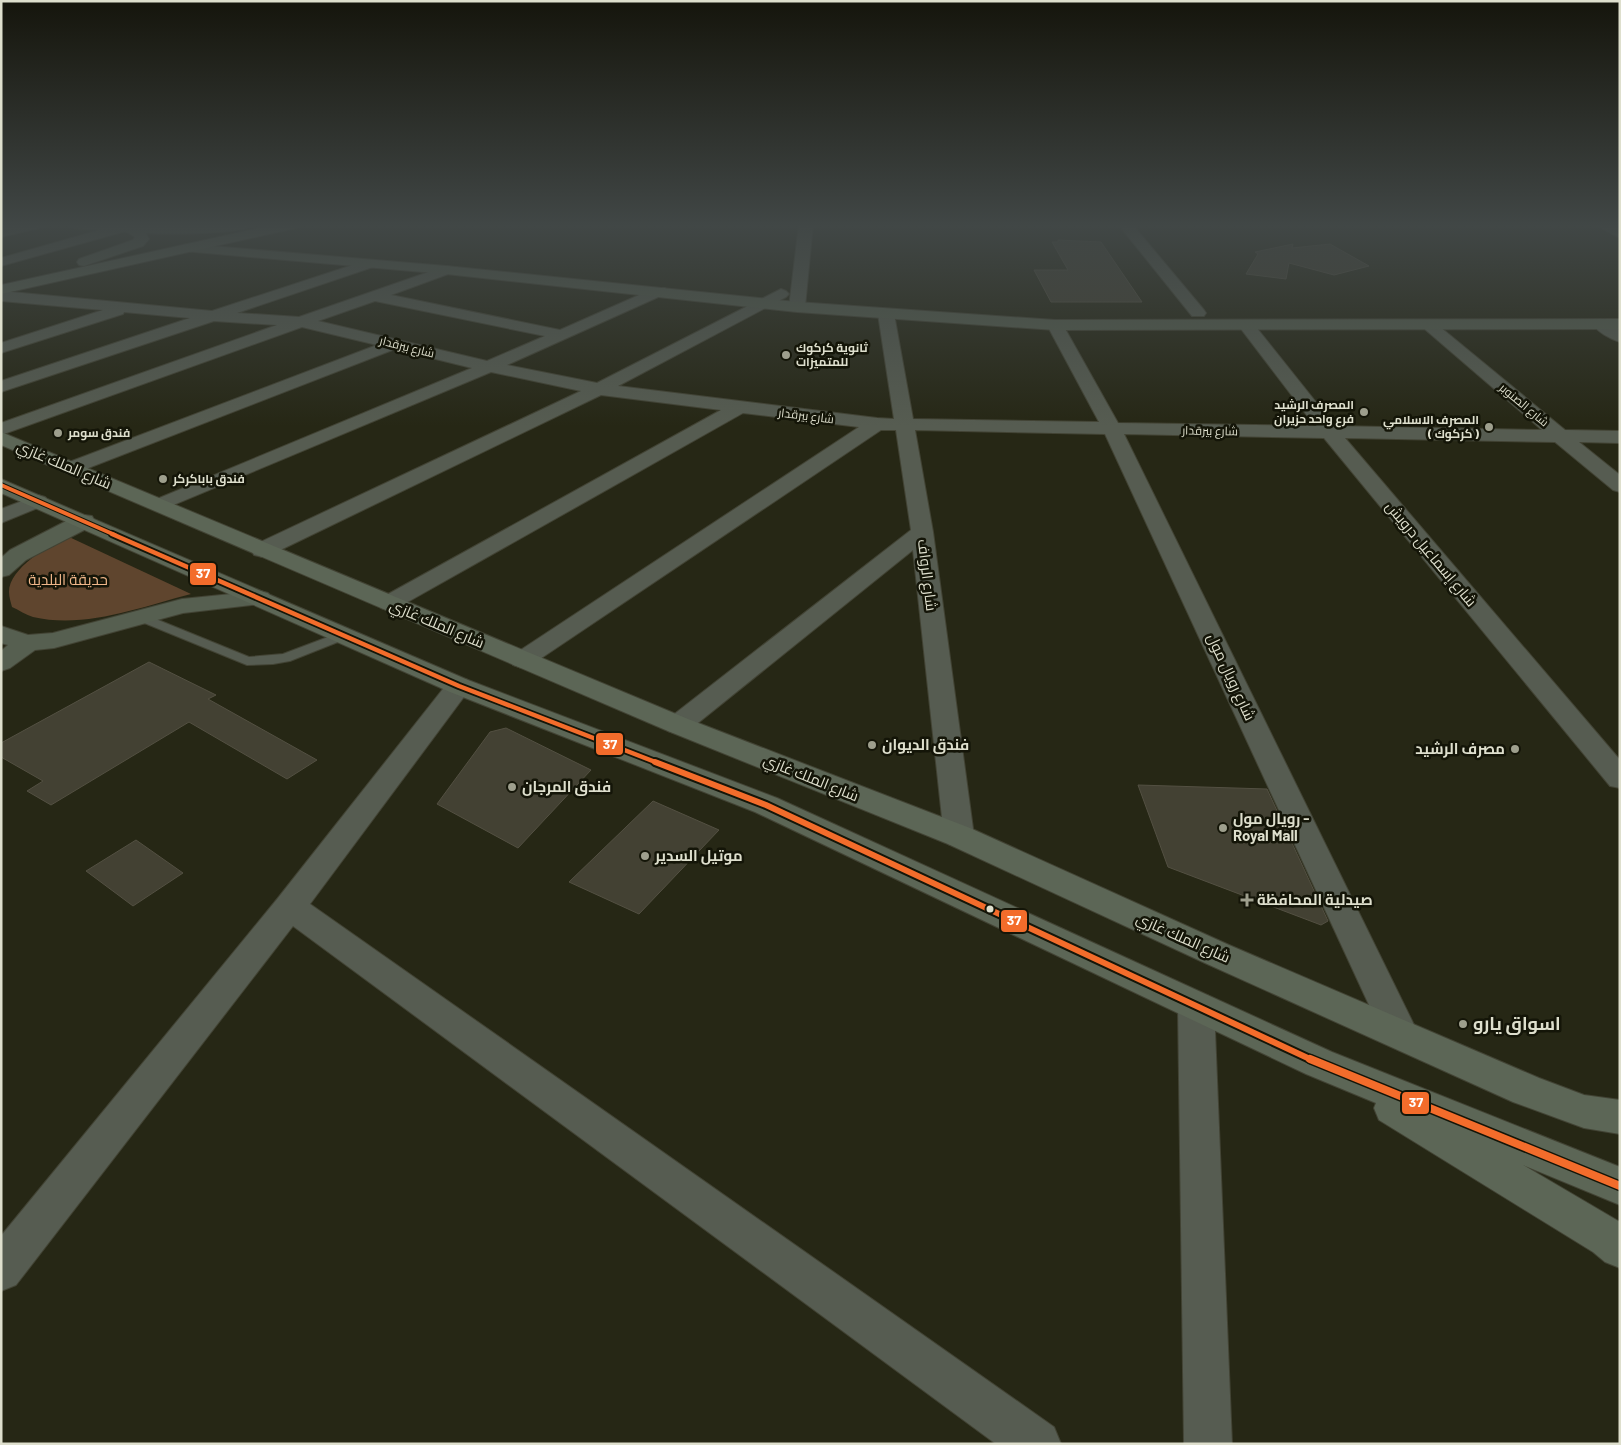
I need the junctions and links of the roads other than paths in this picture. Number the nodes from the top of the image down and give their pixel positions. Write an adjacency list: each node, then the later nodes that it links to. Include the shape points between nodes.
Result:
1 (286, 291): 15 (street)
2 (387, 291): 8 (street)
3 (659, 291): 22 (street)
4 (666, 291): 9 (street)
5 (698, 291): 9 (street)
6 (788, 291): 9 (street)
7 (1180, 291): 13 (street)
8 (374, 296): 16 (street); 22 (street)
9 (786, 300): 13 (street, via 1006,312); 14 (street); 28 (street)
10 (5, 304): 11 (street, شارع بيرقدار, via 50,301)
11 (127, 308): 15 (street, شارع بيرقدار); 25 (street)
12 (1620, 312): 13 (street)
13 (1198, 313)
14 (886, 314): 19 (street); 31 (street, شارع الرواف)
15 (213, 316): 16 (street, شارع بيرقدار); 27 (street)
16 (303, 322): 24 (street, شارع بيرقدار); 32 (street)
17 (1600, 324): 18 (street); 21 (street); 23 (street)
18 (1620, 324)
19 (1055, 325): 20 (street); 33 (street, شارع رويال مول)
20 (1246, 325): 21 (street); 34 (street, شارع إسماعيل درويش)
21 (1428, 325): 35 (street, شارع الصنوبر)
22 (562, 335): 26 (street)
23 (1620, 337)
24 (394, 344): 26 (street, شارع بيرقدار); 38 (street)
25 (1, 348)
26 (489, 367): 28 (street, شارع بيرقدار); 42 (street)
27 (1, 387)
28 (598, 389): 29 (street, شارع بيرقدار); 46 (street)
29 (738, 408): 30 (street, شارع بيرقدار); 49 (street)
30 (877, 424): 31 (street, شارع بيرقدار); 54 (street)
31 (904, 426): 33 (street, شارع بيرقدار); 45 (street, شارع الرواف)
32 (1, 429)
33 (1112, 429): 34 (street, شارع بيرقدار); 64 (street, شارع رويال مول)
34 (1330, 432): 35 (street, شارع بيرقدار); 59 (street, شارع إسماعيل درويش)
35 (1562, 436): 36 (street, شارع بيرقدار); 40 (street, شارع الصنوبر)
36 (1620, 437)
37 (1, 438): 38 (main road, شارع الملك غازي)
38 (71, 468): 42 (main road, شارع الملك غازي)
39 (1, 485): 41 (main road)
40 (1620, 486)
41 (38, 501): 43 (street); 44 (main road)
42 (159, 505): 46 (main road, شارع الملك غازي)
43 (1, 517)
44 (84, 521): 47 (street, via 18,555); 48 (main road)
45 (922, 532): 57 (street); 61 (street, شارع الرواف)
46 (262, 550): 49 (main road, شارع الملك غازي)
47 (1, 570)
48 (260, 598): 50 (street, via 182,606); 52 (main road)
49 (390, 603): 54 (main road, شارع الملك غازي)
50 (141, 617): 52 (lane, via 247,661 282,660); 53 (street, via 54,640)
51 (1, 634): 53 (street)
52 (344, 636): 56 (main road)
53 (28, 643): 55 (street)
54 (522, 660): 57 (main road, شارع الملك غازي)
55 (1, 662)
56 (459, 686): 60 (main road); 62 (street)
57 (678, 725): 58 (main road, شارع الملك غازي)
58 (797, 772): 60 (main road); 61 (main road, شارع الملك غازي)
59 (1620, 779)
60 (766, 806): 63 (main road)
61 (959, 836): 64 (main road, شارع الملك غازي, via 1217,954)
62 (290, 907): 69 (street); 70 (street)
63 (1196, 1006): 65 (main road); 71 (street)
64 (1400, 1032): 66 (main road, شارع الملك غازي, via 1526,1090 1576,1108)
65 (1319, 1063): 67 (main road); 68 (main road)
66 (1620, 1117)
67 (1620, 1186)
68 (1620, 1248)
69 (1, 1270)
70 (1036, 1444)
71 (1208, 1444)

